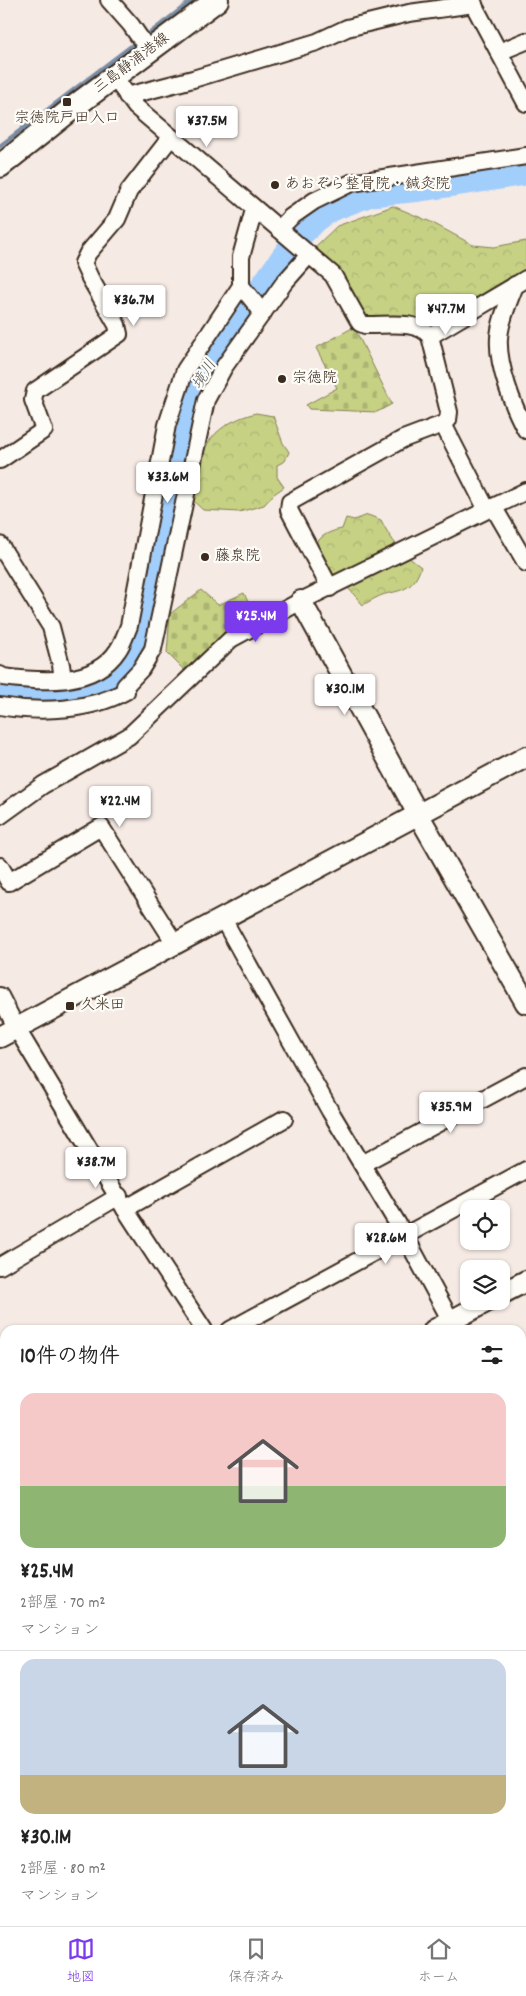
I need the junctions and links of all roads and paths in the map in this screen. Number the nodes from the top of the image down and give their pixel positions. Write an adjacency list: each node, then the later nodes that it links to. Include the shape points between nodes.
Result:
1 (109, 0): 5 (street)
2 (217, 0): 5 (main road, 三島静浦港線)
3 (472, 2): 6 (street); 8 (street, via 347,28 301,47)
4 (526, 41): 6 (street)
5 (149, 51): 7 (main road, 三島静浦港線)
6 (498, 52): 9 (street)
7 (114, 77): 8 (street); 12 (main road, 三島静浦港線)
8 (127, 96): 10 (street)
9 (526, 103)
10 (171, 137): 13 (street); 22 (street, via 129,191 117,219 83,263 120,334 35,391 33,400 44,430)
11 (526, 156): 14 (street, via 351,184 314,201 291,217)
12 (0, 166)
13 (254, 210): 14 (street); 17 (street, via 241,257)
14 (281, 232): 15 (street)
15 (306, 254): 18 (street); 19 (street, via 338,282 360,323 417,327)
16 (520, 282): 19 (street); 21 (street, via 501,326 499,339 510,396)
17 (243, 288): 18 (street); 30 (street, via 193,358 180,382 167,425 129,626 118,650 106,664 90,673)
18 (262, 311): 31 (street, via 206,400 153,649 141,669 125,686 126,690 113,698 82,706 23,710)
19 (430, 336): 20 (street, via 449,412 448,420)
20 (443, 424): 24 (street); 27 (street, via 403,439 290,502 289,510)
21 (526, 430)
22 (0, 460)
23 (526, 491): 24 (street)
24 (491, 509): 26 (street); 27 (street)
25 (0, 545): 30 (street, via 51,627)
26 (526, 564)
27 (330, 588): 28 (street)
28 (301, 601): 33 (street); 34 (street, via 231,639 129,736 44,785)
29 (0, 675): 30 (street, via 21,679)
30 (63, 679)
31 (0, 706)
32 (526, 757): 33 (street)
33 (418, 814): 36 (street); 39 (street)
34 (0, 816)
35 (0, 866): 37 (street, via 10,882 101,827)
36 (224, 919): 37 (street); 43 (street)
37 (176, 945): 40 (street)
38 (0, 996): 40 (street)
39 (526, 1003)
40 (8, 1033): 45 (street)
41 (526, 1076): 43 (street)
42 (284, 1119): 45 (street)
43 (362, 1164): 46 (street)
44 (526, 1170): 46 (street)
45 (122, 1203): 47 (street); 51 (street)
46 (405, 1236): 52 (street); 53 (street)
47 (0, 1266)
48 (526, 1281): 49 (street)
49 (510, 1289)
50 (472, 1310): 54 (street)
51 (201, 1325)
52 (239, 1325)
53 (443, 1325)
54 (445, 1325)

